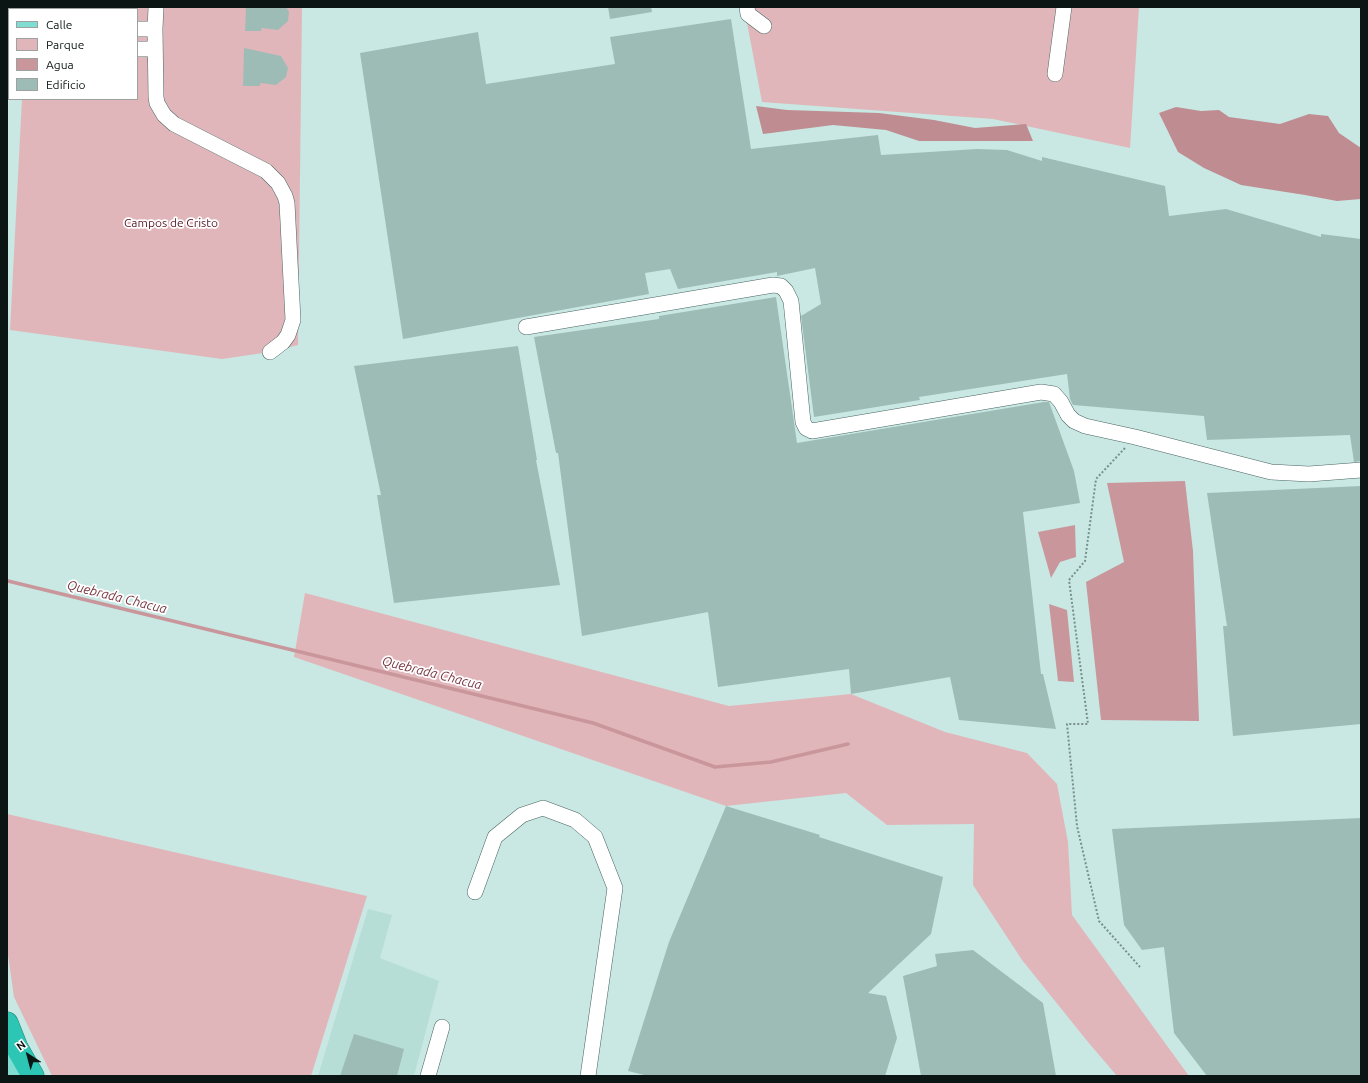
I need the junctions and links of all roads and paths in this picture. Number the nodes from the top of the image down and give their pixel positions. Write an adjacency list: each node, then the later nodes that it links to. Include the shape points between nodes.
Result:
1 (156, 7): 6 (street)
2 (747, 7): 4 (street, via 748,14)
3 (1064, 7): 9 (street)
4 (764, 26)
5 (138, 29): 6 (street)
6 (155, 29): 8 (street)
7 (138, 49): 8 (street)
8 (155, 49): 11 (street, via 156,97 164,115 174,124 266,171 278,183 285,196 293,320 286,339)
9 (1055, 74)
10 (526, 327): 12 (street, via 773,285 781,286 791,300 803,422 806,428 812,431 1042,392 1054,394 1074,421 1085,426)
11 (270, 352)
12 (1135, 437): 13 (street, via 1271,472 1308,474); 15 (path, via 1096,479 1084,561 1069,580 1088,724 1067,724 1077,826 1099,921)
13 (1361, 470)
14 (474, 892): 22 (street, via 495,837 522,815 543,808 576,820 595,837 615,888)
15 (1140, 967)
16 (7, 1023): 20 (highway)
17 (442, 1026): 21 (street)
18 (7, 1058): 19 (main road)
19 (16, 1076)
20 (32, 1076)
21 (428, 1076)
22 (588, 1076)

